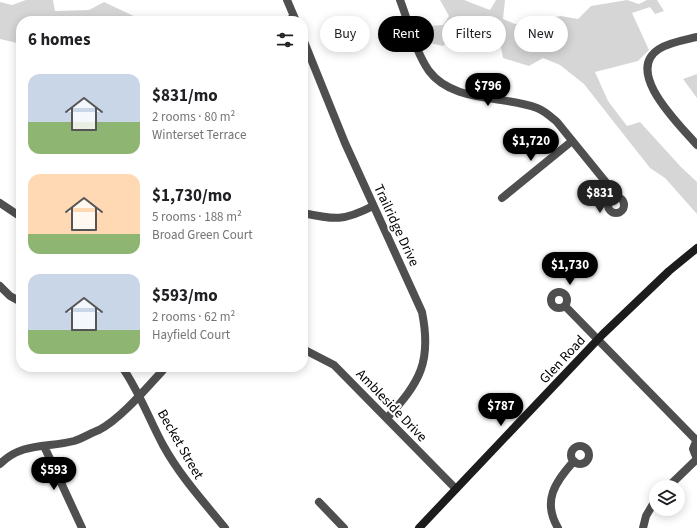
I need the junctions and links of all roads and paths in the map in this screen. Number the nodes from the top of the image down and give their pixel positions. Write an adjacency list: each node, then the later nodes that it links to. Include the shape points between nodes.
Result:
1 (287, 0): 3 (street)
2 (400, 0): 6 (street, via 422,61 442,84 460,92 538,108 557,122)
3 (291, 16)
4 (697, 37): 7 (street, via 658,49 651,58 647,75 654,93)
5 (308, 52): 11 (street, Trailridge Drive, via 344,143)
6 (572, 141): 8 (street, via 609,186); 9 (street)
7 (697, 145)
8 (613, 197)
9 (502, 198)
10 (0, 203): 12 (street)
11 (373, 206): 13 (street, via 344,218 331,219); 23 (street, Trailridge Drive, via 415,294 426,332 426,352 419,375 408,394)
12 (16, 213)
13 (308, 214)
14 (697, 248): 18 (main road, Glen Road, via 669,271)
15 (0, 286): 16 (street)
16 (16, 299)
17 (565, 306): 18 (street)
18 (598, 340): 24 (street); 30 (main road, Glen Road)
19 (308, 352): 23 (street, Ambleside Drive, via 334,365)
20 (126, 372): 22 (street, Becket Street)
21 (161, 372): 22 (street)
22 (139, 395): 25 (street, via 113,421 101,429 75,440); 34 (street, Becket Street, via 184,479)
23 (386, 418): 30 (street, Ambleside Drive)
24 (697, 440): 26 (street, via 693,450)
25 (44, 446): 28 (street, via 13,452); 33 (street)
26 (697, 459): 29 (street)
27 (574, 461): 37 (street, via 559,478 551,499 553,517)
28 (0, 464)
29 (675, 480)
30 (456, 489): 36 (main road, Glen Road)
31 (319, 502): 35 (street)
32 (649, 511): 38 (street)
33 (82, 528)
34 (225, 528)
35 (344, 528)
36 (419, 528)
37 (558, 528)
38 (643, 528)

